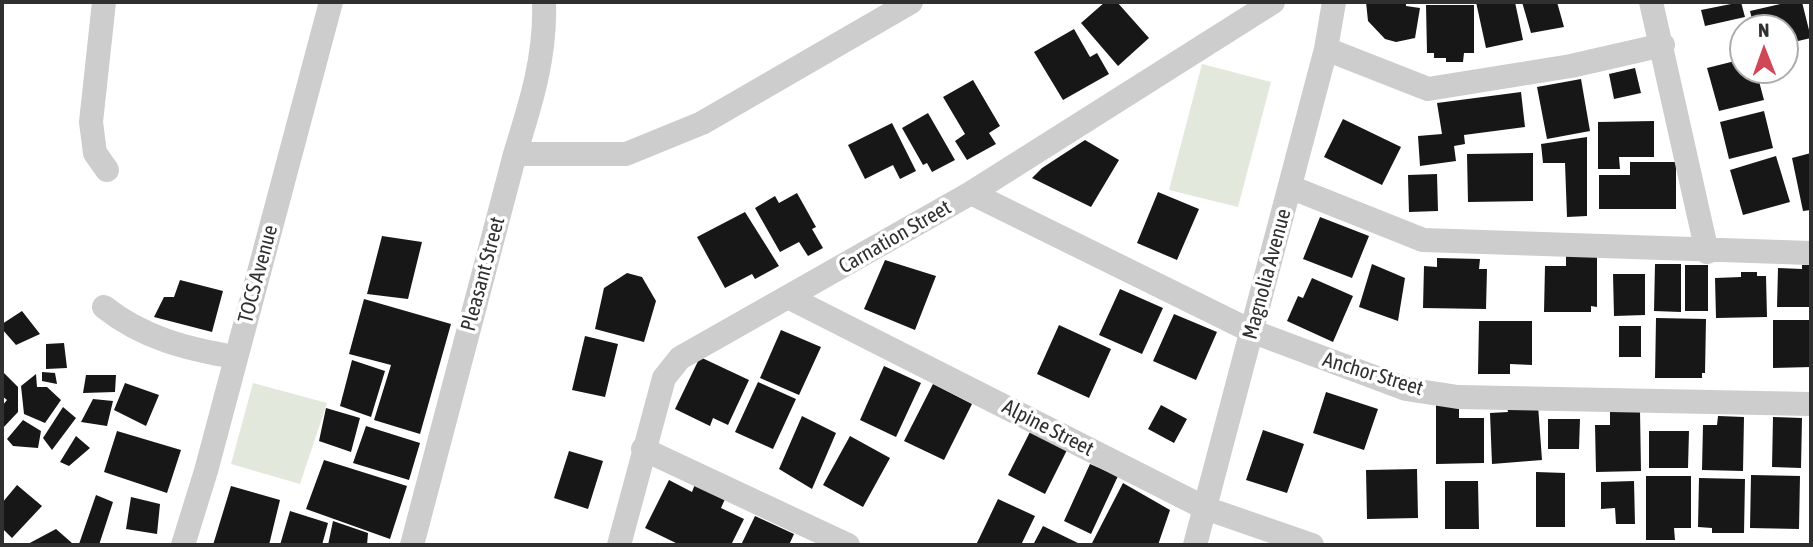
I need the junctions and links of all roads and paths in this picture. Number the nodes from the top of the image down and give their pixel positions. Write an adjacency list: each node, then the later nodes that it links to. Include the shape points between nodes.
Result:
1 (104, 2): 11 (street, via 91,122 95,153)
2 (331, 2): 19 (street, TOCS Avenue)
3 (544, 2): 10 (street, Pleasant Street, via 544,45)
4 (911, 2): 10 (street, via 702,123 626,154)
5 (1273, 2): 13 (street, Carnation Street)
6 (1334, 2): 9 (street, Magnolia Avenue)
7 (1651, 2): 8 (street)
8 (1663, 45): 9 (street, via 1571,66 1428,89); 14 (street)
9 (1326, 50): 12 (street, Magnolia Avenue)
10 (515, 154): 25 (street, Pleasant Street)
11 (107, 170)
12 (1290, 187): 14 (street, via 1423,240); 18 (street, Magnolia Avenue)
13 (971, 192): 16 (street, Carnation Street); 18 (street, Anchor Street)
14 (1707, 252): 15 (street)
15 (1811, 253)
16 (790, 298): 21 (street, Carnation Street, via 680,358 664,378); 22 (street, Alpine Street)
17 (104, 307): 19 (street, via 127,325 170,343)
18 (1251, 331): 20 (street, Anchor Street, via 1406,389 1458,397); 22 (street, Magnolia Avenue)
19 (235, 357): 24 (street, TOCS Avenue)
20 (1811, 404)
21 (643, 449): 23 (street); 26 (street, Carnation Street)
22 (1205, 508): 27 (street, Magnolia Avenue); 28 (street, Alpine Street)
23 (836, 542)
24 (183, 545)
25 (412, 545)
26 (619, 545)
27 (1195, 545)
28 (1312, 545)

